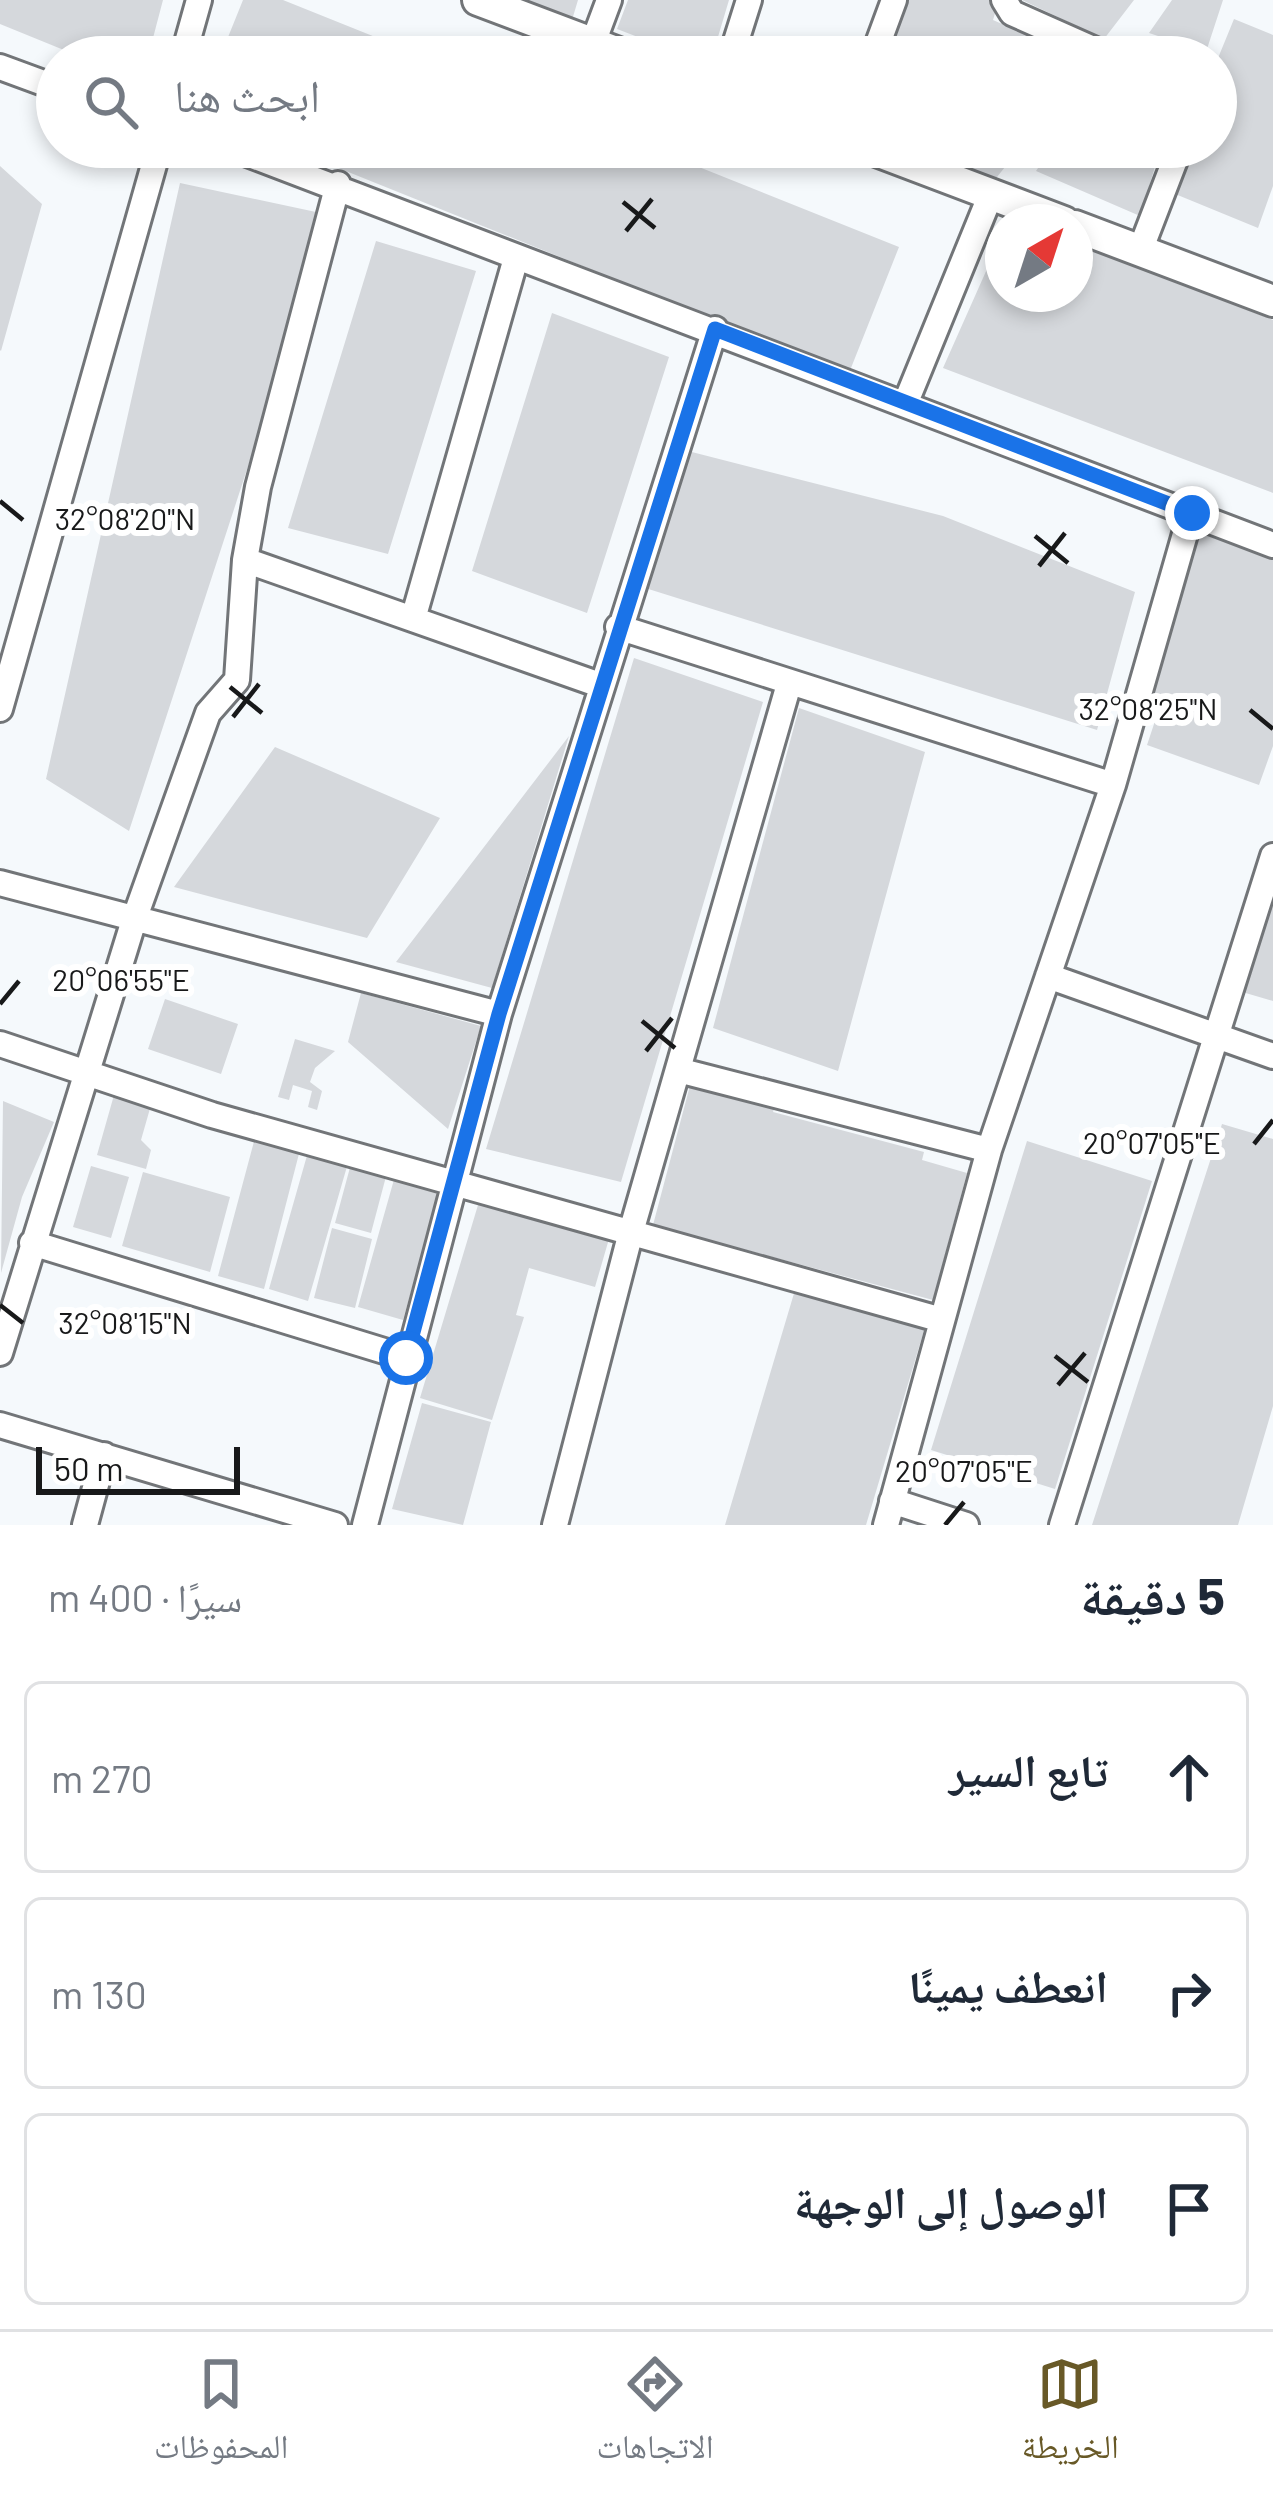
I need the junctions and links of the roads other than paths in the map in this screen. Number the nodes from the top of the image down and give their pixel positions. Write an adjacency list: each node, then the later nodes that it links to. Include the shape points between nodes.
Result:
1 (199, 0): 7 (street)
2 (478, 0): 8 (street)
3 (609, 0): 9 (street)
4 (749, 0): 10 (street)
5 (1004, 0): 12 (street, via 1012,13)
6 (891, 1): 11 (street)
7 (189, 36)
8 (572, 36)
9 (596, 36)
10 (737, 36)
11 (880, 36)
12 (1064, 36)
13 (0, 67): 14 (street)
14 (36, 80)
15 (153, 168): 35 (street)
16 (291, 168): 19 (street)
17 (922, 168): 20 (street)
18 (1172, 168): 23 (street)
19 (338, 184): 24 (street); 30 (street)
20 (992, 194): 21 (street); 27 (street)
21 (1018, 204)
22 (1093, 233): 23 (street)
23 (1140, 251): 25 (street)
24 (516, 258): 26 (street); 31 (street)
25 (1273, 301)
26 (715, 329): 27 (street); 32 (street)
27 (906, 402): 28 (street)
28 (1192, 513): 29 (street); 36 (street)
29 (1273, 545)
30 (245, 560): 31 (street); 39 (street, via 237,680 208,713)
31 (413, 620): 34 (street)
32 (618, 626): 33 (street); 34 (street)
33 (789, 684): 36 (street); 46 (street)
34 (600, 685): 41 (street)
35 (0, 709)
36 (1113, 785): 40 (street)
37 (1273, 856): 42 (street)
38 (0, 883): 39 (street)
39 (134, 920): 41 (street); 45 (street)
40 (1048, 976): 42 (street); 47 (street)
41 (499, 1014): 48 (street)
42 (1217, 1039): 44 (street); 62 (street)
43 (0, 1044): 45 (street)
44 (1273, 1056)
45 (85, 1069): 48 (street); 50 (street)
46 (678, 1070): 47 (street); 49 (street)
47 (989, 1150): 51 (street)
48 (451, 1184): 49 (street); 53 (street)
49 (632, 1232): 51 (street); 60 (street)
50 (32, 1243): 52 (street); 53 (street)
51 (942, 1320): 56 (street)
52 (0, 1353)
53 (406, 1358): 59 (street)
54 (0, 1425): 55 (street)
55 (104, 1455): 57 (street); 58 (street)
56 (889, 1513): 61 (street)
57 (85, 1525)
58 (335, 1525)
59 (364, 1525)
60 (555, 1525)
61 (966, 1525)
62 (1062, 1525)

